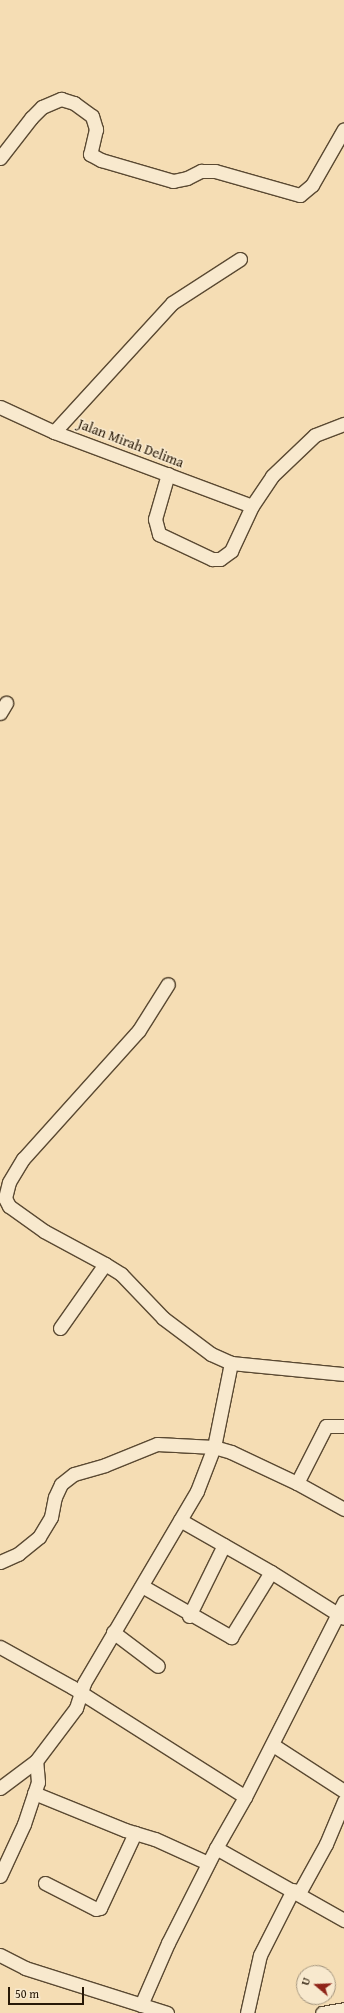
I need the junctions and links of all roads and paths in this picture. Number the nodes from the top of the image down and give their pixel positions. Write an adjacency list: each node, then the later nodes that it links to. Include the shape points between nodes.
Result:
1 (344, 129): 2 (street, via 312,185 300,195 216,171 200,171 187,178 173,181 101,160 90,154 96,129 92,116 74,103 61,99 42,107 30,118)
2 (0, 158)
3 (240, 259): 6 (street, via 172,303)
4 (0, 407): 6 (street, Jalan Mirah Delima)
5 (344, 424): 8 (street, via 315,435 295,452 272,476)
6 (54, 432): 7 (street, Jalan Mirah Delima)
7 (168, 474): 8 (street, Jalan Mirah Delima); 8 (street, via 155,519 159,534 212,558 226,556 231,551)
8 (252, 506)
9 (168, 984): 10 (street, via 139,1030 23,1159 9,1182 5,1198 9,1206 44,1231)
10 (105, 1264): 11 (street); 12 (street, via 121,1274 163,1318 211,1354)
11 (60, 1328)
12 (231, 1363): 13 (street); 15 (street)
13 (344, 1374)
14 (344, 1426): 16 (street, via 326,1426)
15 (214, 1447): 16 (street, via 231,1452); 18 (street, via 197,1491); 20 (street, via 157,1444 105,1465 74,1474 61,1484 51,1517 39,1537 18,1554)
16 (297, 1483): 17 (street)
17 (344, 1509)
18 (180, 1520): 19 (street); 22 (street)
19 (224, 1545): 21 (street); 24 (street)
20 (0, 1562)
21 (271, 1572): 24 (street, via 232,1637); 25 (street)
22 (142, 1586): 24 (street); 26 (street)
23 (344, 1602): 25 (street)
24 (189, 1616)
25 (341, 1616): 30 (street)
26 (114, 1632): 28 (street); 29 (street, via 84,1683)
27 (1, 1650): 29 (street)
28 (158, 1666)
29 (82, 1693): 31 (street, via 68,1721); 35 (street)
30 (273, 1745): 33 (street); 35 (street)
31 (36, 1760): 32 (street); 34 (street, via 39,1769)
32 (0, 1788)
33 (344, 1790)
34 (34, 1793): 37 (street); 40 (street, via 24,1824)
35 (245, 1797): 38 (street)
36 (344, 1801): 42 (street, via 326,1844)
37 (135, 1833): 39 (street); 41 (street, via 100,1908 96,1909)
38 (216, 1848): 39 (street); 42 (street)
39 (208, 1863): 45 (street)
40 (0, 1876)
41 (45, 1883)
42 (296, 1891): 43 (street); 48 (street, via 260,1955)
43 (344, 1920)
44 (0, 1955): 45 (street, via 25,1968)
45 (141, 2005): 47 (street)
46 (344, 2009): 49 (street)
47 (167, 2013)
48 (246, 2013)
49 (322, 2013)

